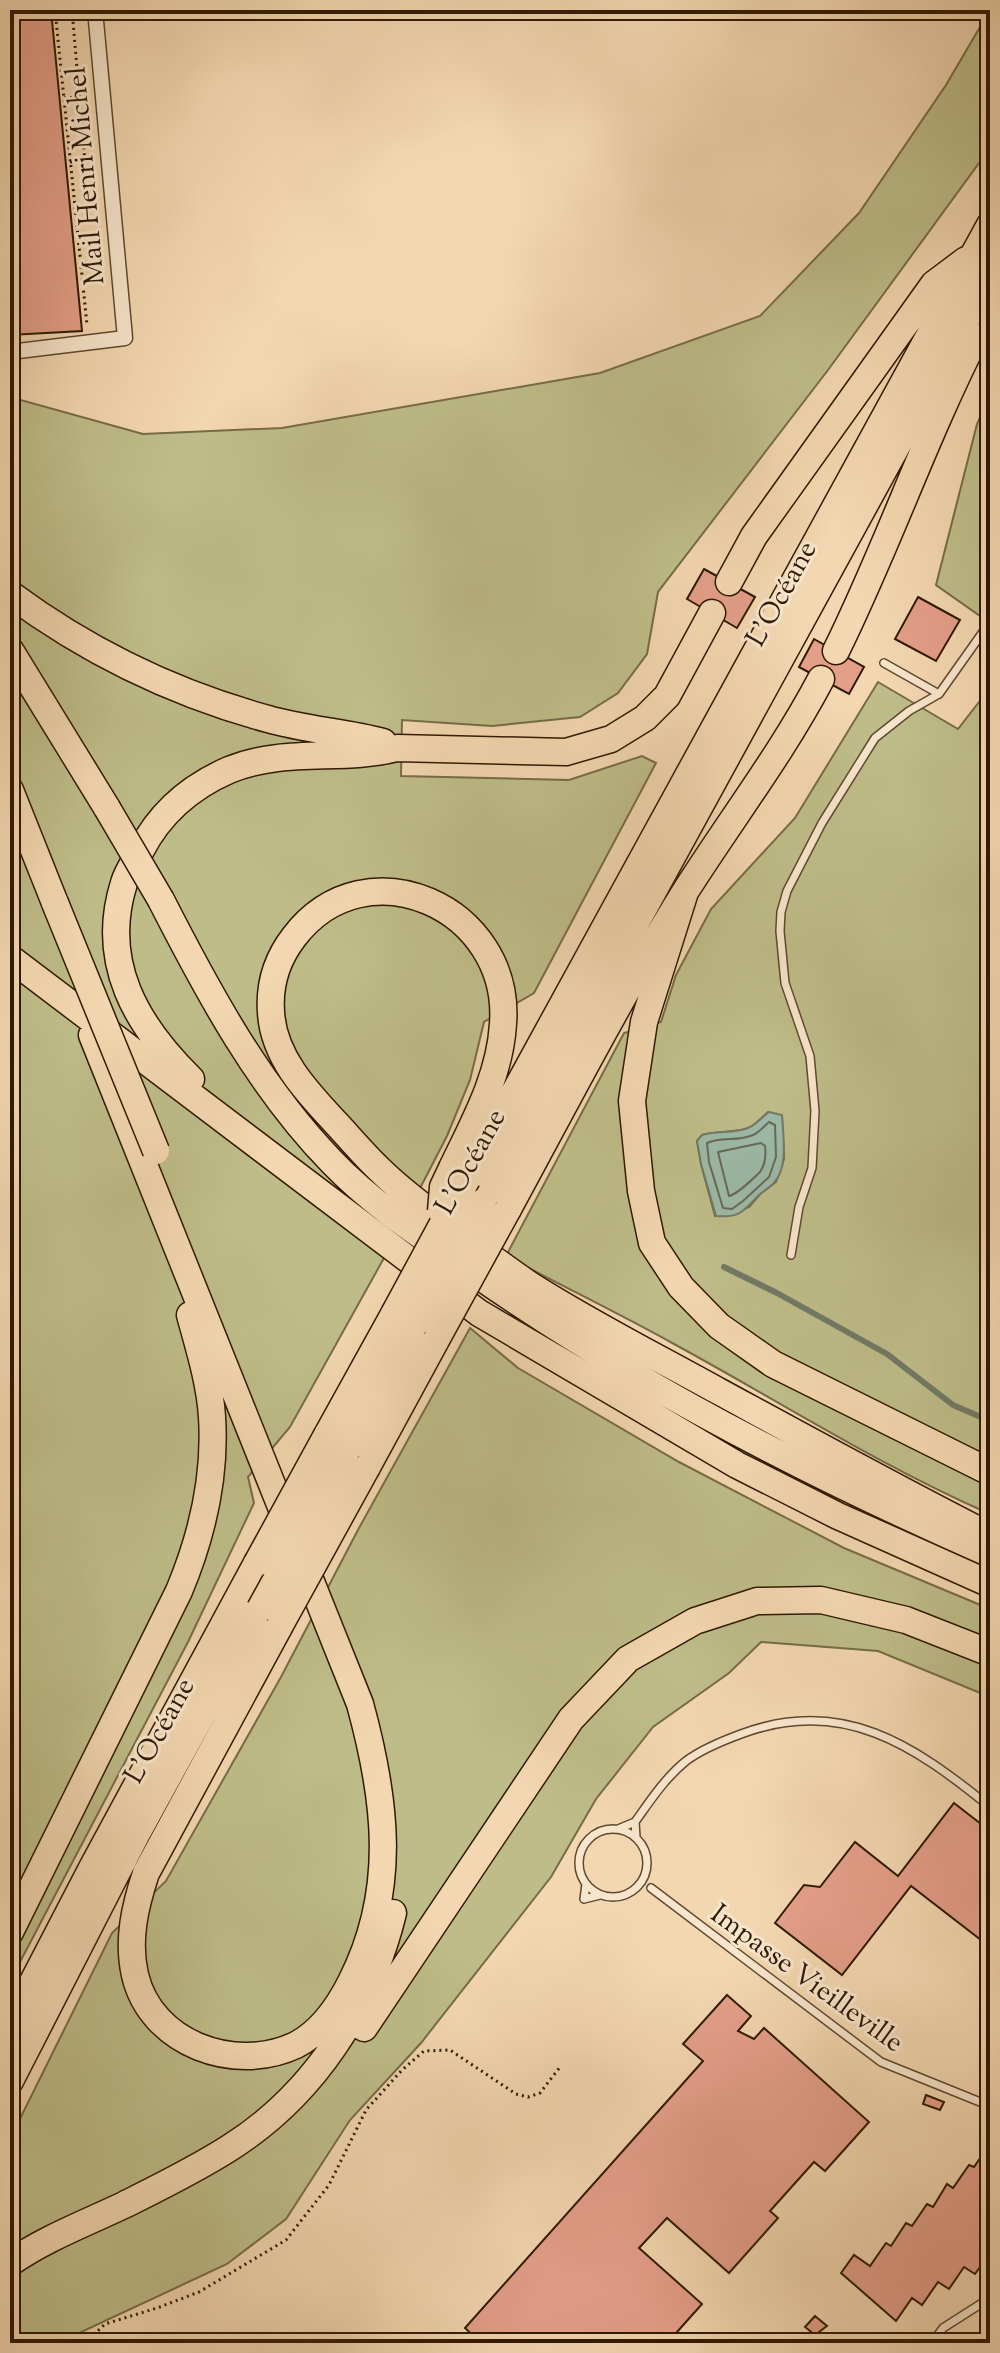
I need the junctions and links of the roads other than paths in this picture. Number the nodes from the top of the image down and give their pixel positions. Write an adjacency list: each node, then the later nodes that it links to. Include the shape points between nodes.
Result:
1 (95, 10): 5 (street, Mail Henri Michel, via 125,338)
2 (990, 225): 3 (highway, L’Océane)
3 (975, 253): 6 (highway, via 934,284 754,536); 23 (highway, L’Océane)
4 (988, 279): 11 (highway, via 978,332); 24 (highway, L’Océane)
5 (10, 352)
6 (729, 582)
7 (10, 594): 15 (highway, via 61,629 193,695 271,720)
8 (712, 613): 15 (highway, via 667,696 645,718 611,739 566,752)
9 (990, 622): 14 (lane)
10 (10, 650): 31 (highway, bridge, via 161,900 213,998 279,1099 330,1161 397,1219 522,1306 692,1409)
11 (836, 651)
12 (884, 663): 14 (lane)
13 (821, 679): 18 (highway, via 797,725)
14 (939, 694): 25 (lane, via 875,738 822,823 784,902 780,931 785,983 810,1056 815,1111 812,1168)
15 (397, 748): 21 (highway, via 284,757 230,770 161,817 124,881 117,949 132,1003 147,1031 217,1103)
16 (10, 790): 19 (highway)
17 (10, 833): 19 (highway)
18 (685, 892): 24 (highway); 29 (highway, via 644,1022 632,1101 652,1243 681,1287 719,1326 773,1364)
19 (48, 907): 22 (highway, bridge)
20 (10, 958): 21 (highway)
21 (226, 1121): 32 (highway, via 479,1313 546,1354 798,1496)
22 (147, 1150): 26 (highway); 46 (highway, via 367,1676 385,1730 399,1808 394,1909 369,1986 324,2060 291,2097)
23 (460, 1173): 27 (highway, L’Océane, bridge); 30 (highway, via 495,1072 504,1022 500,978 476,935 442,907 392,893 342,899 302,926 277,964 272,1024 282,1055 306,1090 378,1168 530,1285)
24 (495, 1206): 27 (highway, L’Océane, bridge)
25 (791, 1255)
26 (185, 1266): 33 (highway, via 360,1704 378,1776 384,1831 373,1924 343,1999 297,2044 268,2054 236,2056 200,2049 161,2022 135,1977 132,1928 146,1873); 42 (highway, via 180,1279 212,1416 211,1472 200,1533 179,1591)
27 (415, 1326): 28 (highway, L’Océane)
28 (347, 1451): 33 (highway, L’Océane, bridge); 43 (highway, L’Océane, bridge, via 257,1563)
29 (990, 1472)
30 (990, 1536)
31 (990, 1554)
32 (990, 1584)
33 (269, 1618): 44 (highway, L’Océane, via 136,1835)
34 (990, 1653): 46 (highway, via 906,1620 821,1600 757,1601 695,1621 628,1659 571,1719 360,2034 323,2080 253,2143)
35 (990, 1807): 36 (lane, via 941,1767 902,1744 868,1729 793,1720 718,1742 686,1761)
36 (635, 1822): 37 (lane); 38 (lane)
37 (618, 1829): 38 (lane); 41 (lane, via 596,1833 579,1862 586,1884 600,1895 619,1897)
38 (636, 1837): 39 (lane, via 647,1853)
39 (647, 1873): 40 (lane); 41 (lane)
40 (651, 1888): 41 (lane); 45 (lane, Impasse Vieilleville, via 881,2062)
41 (635, 1890)
42 (10, 1932)
43 (10, 2026)
44 (10, 2081)
45 (990, 2106)
46 (233, 2146): 47 (highway)
47 (10, 2263)
48 (990, 2298): 50 (lane, via 943,2328)
49 (990, 2336): 51 (lane)
50 (932, 2343)
51 (977, 2343)

